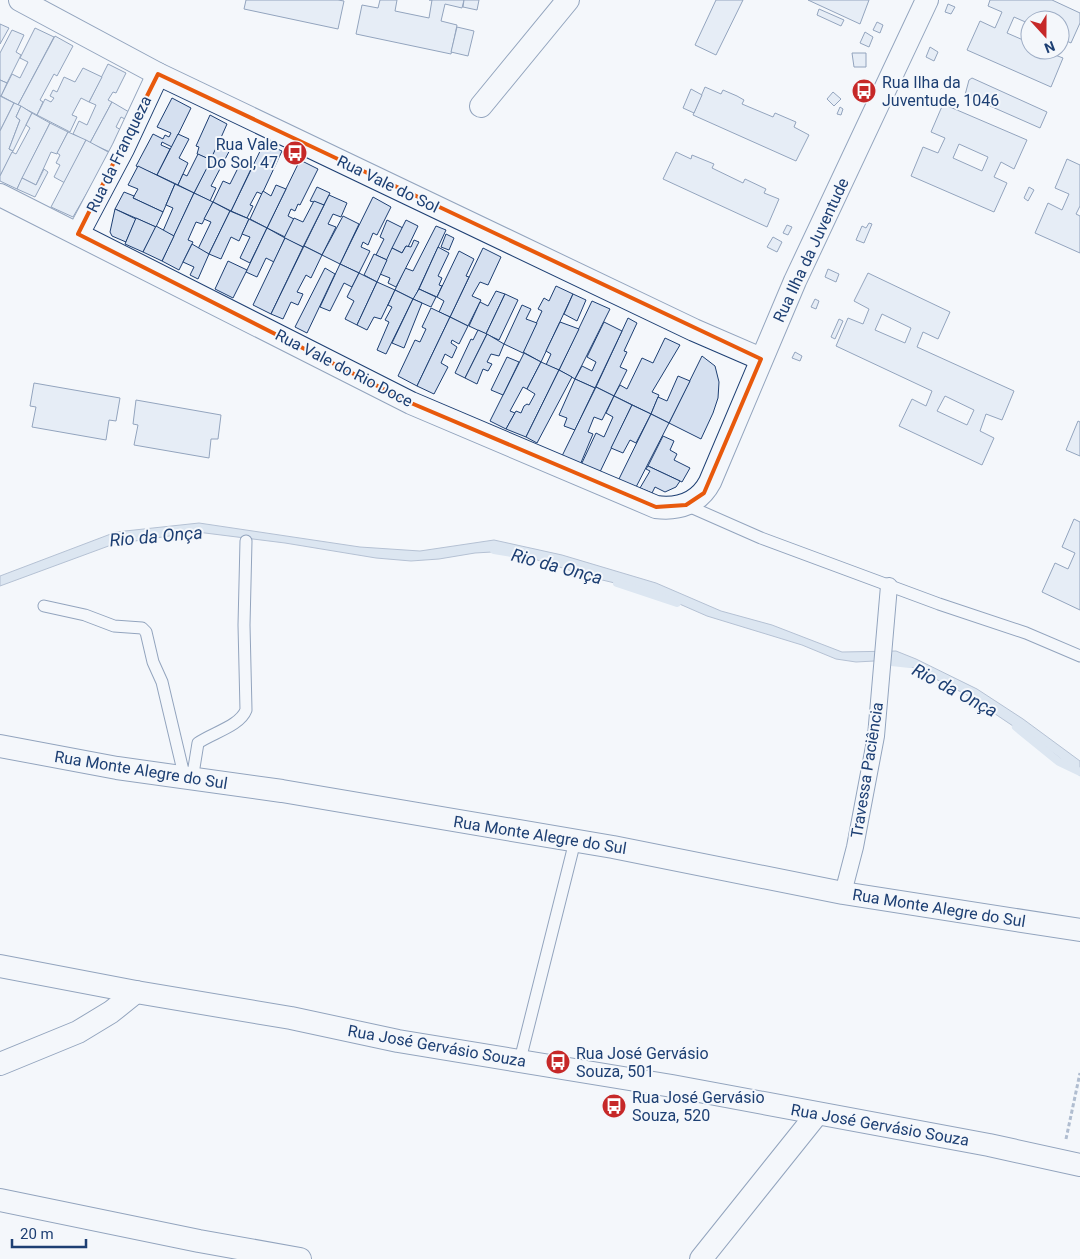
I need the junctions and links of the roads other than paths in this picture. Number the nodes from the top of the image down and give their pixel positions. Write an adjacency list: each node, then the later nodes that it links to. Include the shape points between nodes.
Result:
1 (20, 0): 4 (street, Rua Vale do Sol)
2 (568, 0): 5 (street)
3 (927, 0): 8 (street, Rua Ilha da Juventude)
4 (158, 74): 7 (street, Rua da Franqueza); 8 (street, Rua Vale do Sol)
5 (481, 106)
6 (0, 195): 7 (street, Rua Vale do Rio Doce)
7 (78, 234): 9 (street, Rua Vale do Rio Doce, via 411,403 656,507 670,509)
8 (761, 359): 9 (street, Rua Ilha da Juventude, via 710,482 704,493)
9 (691, 502): 11 (lane, via 761,538)
10 (246, 541): 15 (lane, via 246,710 237,721 198,743)
11 (889, 586): 13 (lane, via 1026,633); 17 (street, Travessa Paciência, via 876,736)
12 (44, 606): 15 (lane, via 85,615 114,626 142,628 146,632)
13 (1080, 656)
14 (0, 746): 15 (street, Rua Monte Alegre do Sul)
15 (188, 779): 16 (street, Rua Monte Alegre do Sul, via 282,791)
16 (575, 841): 17 (street, Rua Monte Alegre do Sul); 21 (lane)
17 (843, 893): 18 (street, Rua Monte Alegre do Sul)
18 (1080, 930)
19 (0, 966): 20 (street, Rua José Gervásio Souza)
20 (136, 992): 21 (street, Rua José Gervásio Souza, via 291,1018 398,1041); 22 (street, via 78,1032)
21 (520, 1060): 23 (street, Rua José Gervásio Souza)
22 (0, 1064)
23 (817, 1114): 24 (street, Rua José Gervásio Souza); 28 (street)
24 (1070, 1162)
25 (0, 1200): 26 (street)
26 (269, 1256): 27 (street)
27 (300, 1259)
28 (701, 1259)

